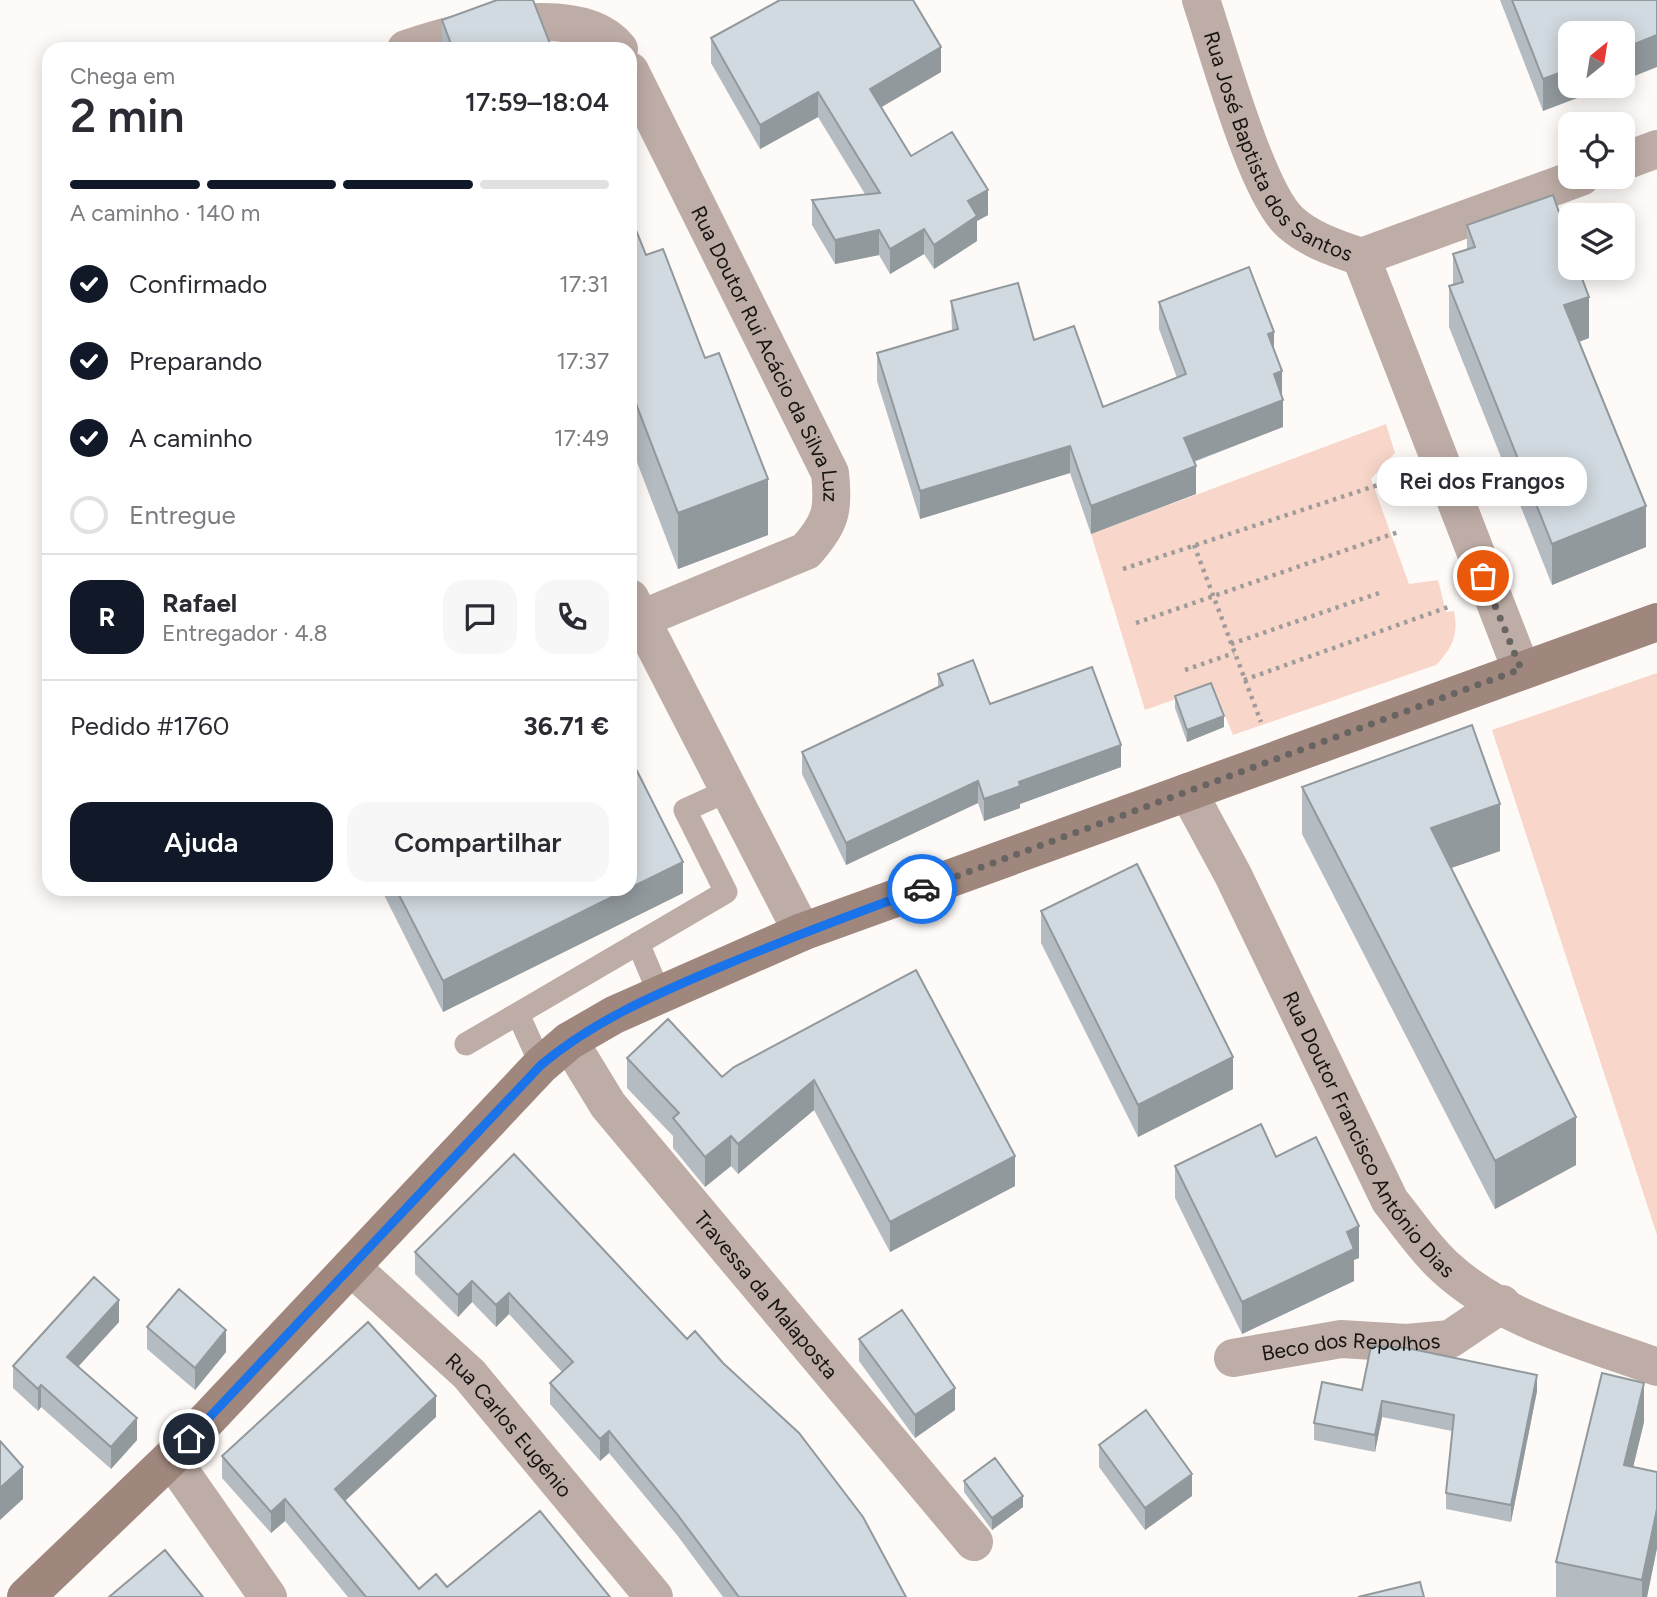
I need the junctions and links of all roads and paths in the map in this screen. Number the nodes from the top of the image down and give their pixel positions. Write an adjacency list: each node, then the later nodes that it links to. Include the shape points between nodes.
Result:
1 (1201, 0): 8 (street, Rua José Baptista dos Santos, via 1268,193 1288,220 1314,240)
2 (427, 42): 3 (street, via 523,9 554,9 585,17)
3 (616, 42)
4 (637, 85): 16 (street, Rua Doutor Rui Acácio da Silva Luz, via 830,473 833,501 826,529 806,551)
5 (1657, 149): 6 (street)
6 (1635, 157)
7 (1558, 185): 8 (street)
8 (1361, 257): 22 (street, Rua José Baptista dos Santos)
9 (1378, 485): 11 (path)
10 (1398, 532): 14 (path)
11 (1194, 545): 12 (path); 14 (path)
12 (1123, 569)
13 (1379, 593): 20 (path)
14 (1213, 596): 19 (path); 20 (path)
15 (1457, 604): 24 (path)
16 (637, 608)
17 (637, 613): 26 (street)
18 (1657, 622): 22 (street)
19 (1136, 623)
20 (1231, 644): 21 (path)
21 (1234, 653): 23 (path); 24 (path)
22 (1521, 669): 27 (street)
23 (1185, 670)
24 (1244, 680): 25 (path)
25 (1262, 724)
26 (729, 790): 28 (street); 29 (lane, via 685,810 726,892)
27 (1188, 792): 28 (street); 35 (street, Rua Doutor Francisco António Dias, via 1233,875 1390,1201 1444,1267)
28 (802, 932): 30 (street)
29 (638, 943): 30 (lane); 31 (lane)
30 (659, 993): 33 (street)
31 (518, 1014): 32 (lane); 33 (lane)
32 (466, 1044)
33 (555, 1053): 34 (street); 39 (street, Travessa da Malaposta, via 608,1105)
34 (352, 1267): 38 (street); 42 (street, Rua Carlos Eugénio, via 468,1374)
35 (1502, 1304): 36 (street, Beco dos Repolhos, via 1450,1339 1407,1343 1341,1339); 37 (street, Rua Doutor Francisco António Dias, via 1540,1325)
36 (1233, 1358)
37 (1657, 1367)
38 (171, 1458): 40 (street); 41 (street)
39 (974, 1542)
40 (26, 1597)
41 (268, 1597)
42 (654, 1597)

